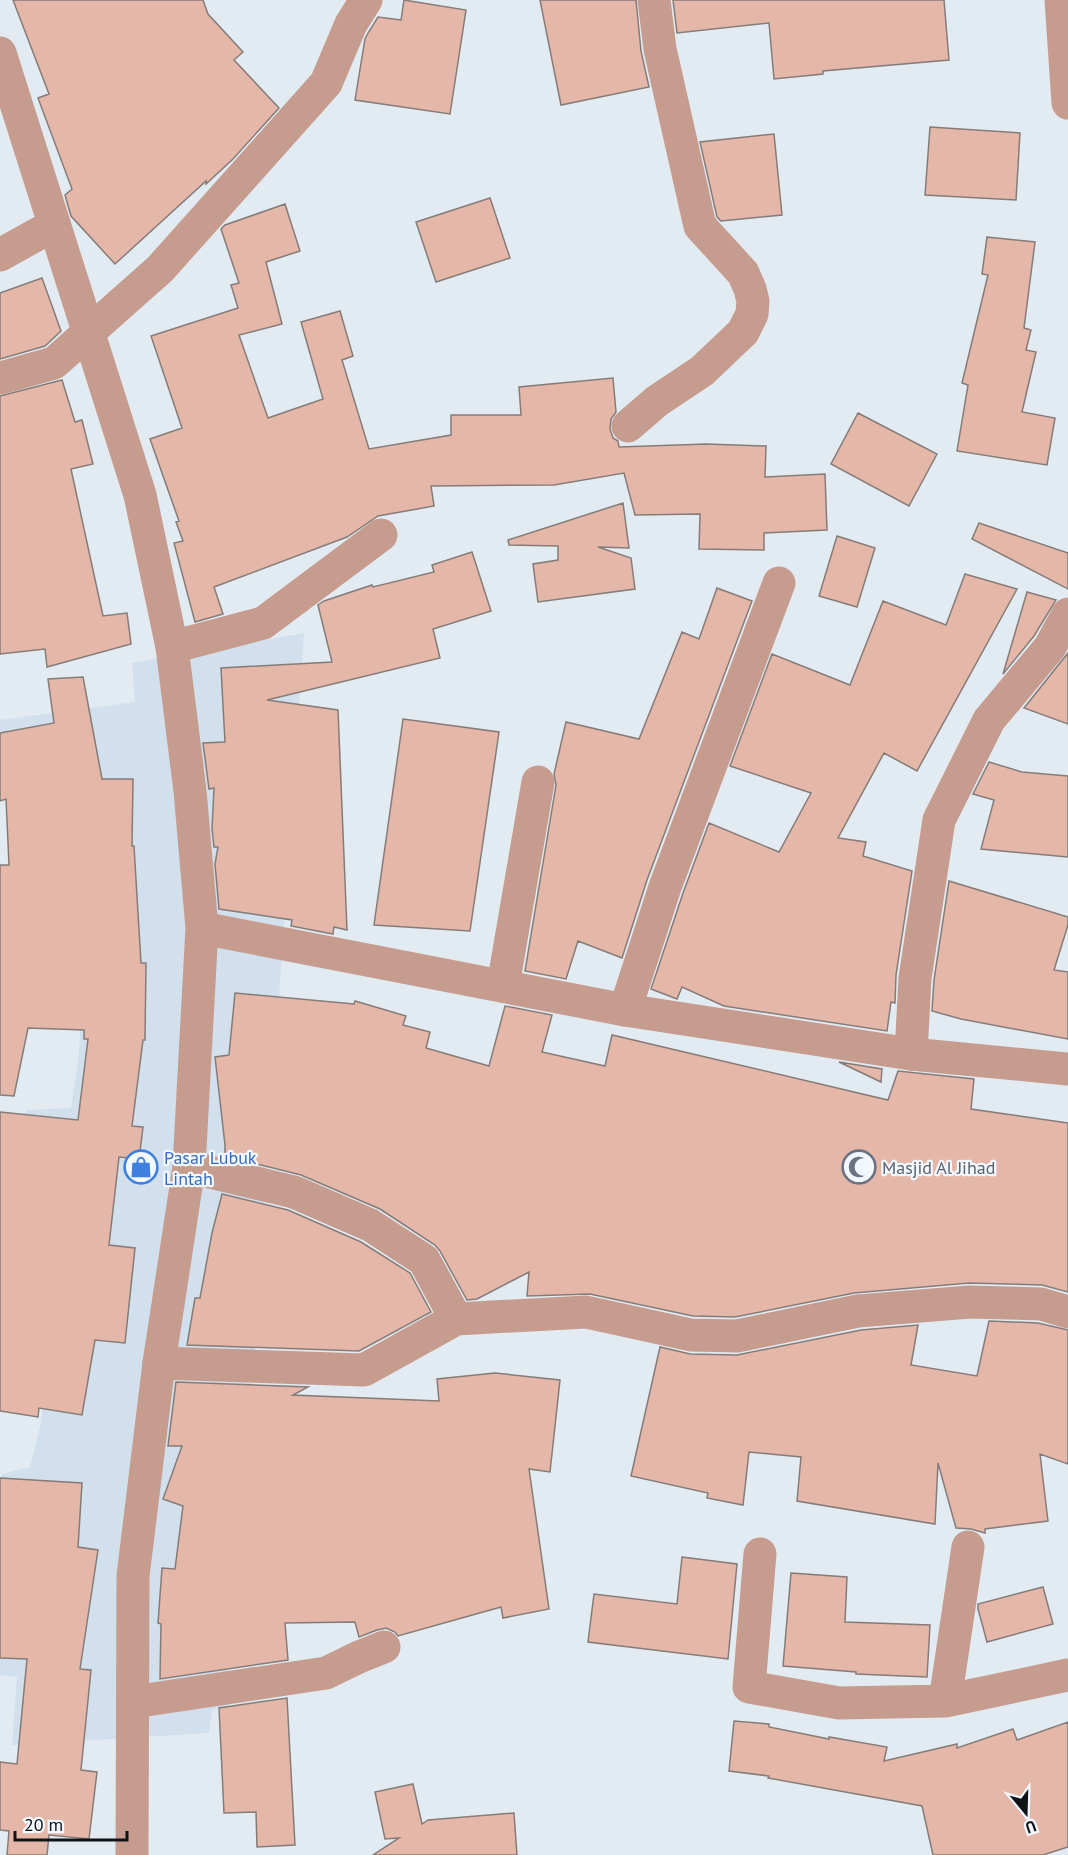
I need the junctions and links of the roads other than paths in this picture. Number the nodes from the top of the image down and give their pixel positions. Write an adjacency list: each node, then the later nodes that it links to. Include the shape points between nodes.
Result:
1 (366, 0): 8 (street, via 351,24 327,83 314,99 160,269)
2 (654, 0): 10 (street, via 660,49 700,226 743,273 753,301 752,314 743,332 702,371)
3 (1061, 0): 5 (street)
4 (0, 53): 6 (street)
5 (1068, 103)
6 (54, 225): 7 (street); 8 (street)
7 (0, 255)
8 (89, 333): 9 (street, via 54,363); 14 (street, via 140,495)
9 (0, 378)
10 (628, 426)
11 (381, 535): 14 (street, via 263,623)
12 (779, 583): 18 (street, via 665,887)
13 (1068, 615): 19 (street, via 1050,647 989,720 939,820 915,978)
14 (172, 647): 16 (street)
15 (538, 782): 17 (street)
16 (202, 928): 17 (street); 21 (street)
17 (503, 986): 18 (street)
18 (625, 1010): 19 (street)
19 (911, 1054): 20 (street)
20 (1068, 1069)
21 (189, 1167): 23 (street, via 294,1192 370,1225 424,1260); 24 (street)
22 (1068, 1312): 23 (street, via 1041,1304 970,1302 858,1311 737,1336 691,1335 586,1312)
23 (456, 1318): 24 (street, via 364,1370)
24 (159, 1363): 30 (street, via 133,1576)
25 (968, 1547): 29 (street)
26 (760, 1554): 29 (street, via 749,1687 839,1703)
27 (384, 1647): 30 (street, via 326,1674)
28 (1068, 1675): 29 (street)
29 (945, 1701)
30 (132, 1702): 31 (street)
31 (132, 1855)

